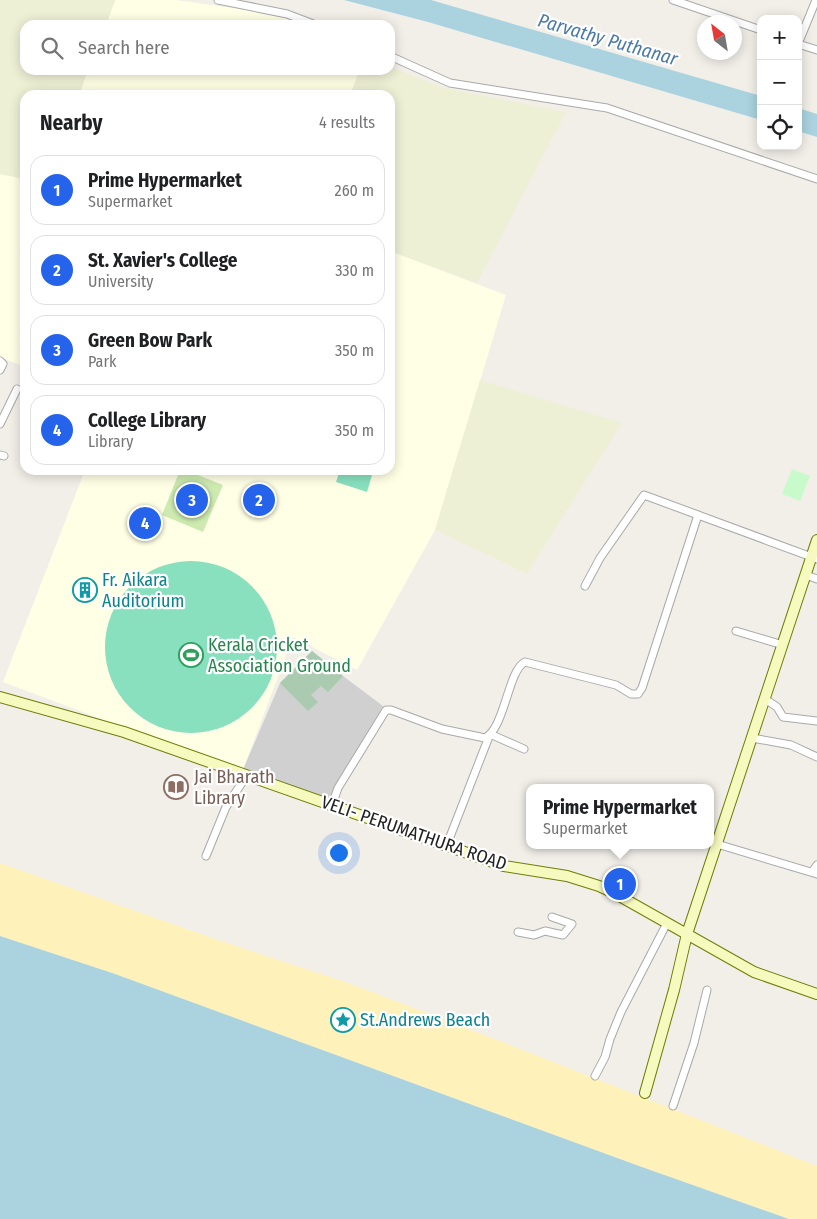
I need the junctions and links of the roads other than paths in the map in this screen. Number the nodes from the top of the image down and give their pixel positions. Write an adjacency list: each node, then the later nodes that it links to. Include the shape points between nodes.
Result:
1 (218, 0): 4 (street)
2 (673, 0): 5 (street)
3 (816, 0): 6 (street)
4 (303, 20)
5 (757, 29)
6 (802, 34)
7 (802, 45): 8 (street)
8 (817, 50)
9 (395, 58): 10 (street, via 450,83 608,108)
10 (817, 179)
11 (0, 362): 12 (street, via 4,364)
12 (0, 370)
13 (17, 389): 14 (street)
14 (0, 424)
15 (698, 515): 17 (street); 20 (street, via 644,495 600,558); 26 (street, via 640,692 632,694 616,685 525,662 518,669)
16 (817, 540): 17 (main road)
17 (815, 558): 18 (main road)
18 (806, 575): 19 (street); 22 (main road)
19 (817, 579)
20 (585, 586)
21 (736, 631): 22 (street)
22 (783, 645): 24 (main road)
23 (0, 697): 30 (main road, VELI- PERUMATHURA ROAD, via 124,732)
24 (765, 700): 25 (street, via 777,707 783,716); 27 (main road)
25 (817, 721)
26 (490, 734): 28 (street); 31 (street, via 481,738 442,729 386,710 338,788); 33 (street)
27 (752, 738): 29 (street, via 791,745); 32 (main road)
28 (524, 749)
29 (817, 757)
30 (247, 775): 31 (main road, VELI- PERUMATHURA ROAD); 34 (street, via 226,807)
31 (332, 805): 33 (main road, VELI- PERUMATHURA ROAD)
32 (716, 844): 36 (street); 40 (main road)
33 (446, 847): 38 (main road, VELI- PERUMATHURA ROAD, via 504,866 567,876 599,886)
34 (206, 856)
35 (817, 864): 36 (street)
36 (814, 873)
37 (552, 917): 39 (street, via 572,924 563,935 545,931 534,935)
38 (667, 923): 40 (main road, VELI- PERUMATHURA ROAD); 43 (street, via 621,1012)
39 (518, 932)
40 (687, 934): 42 (main road, VELI- PERUMATHURA ROAD, via 754,972); 44 (main road)
41 (707, 990): 45 (street)
42 (817, 994)
43 (595, 1076)
44 (645, 1093)
45 (673, 1106)

